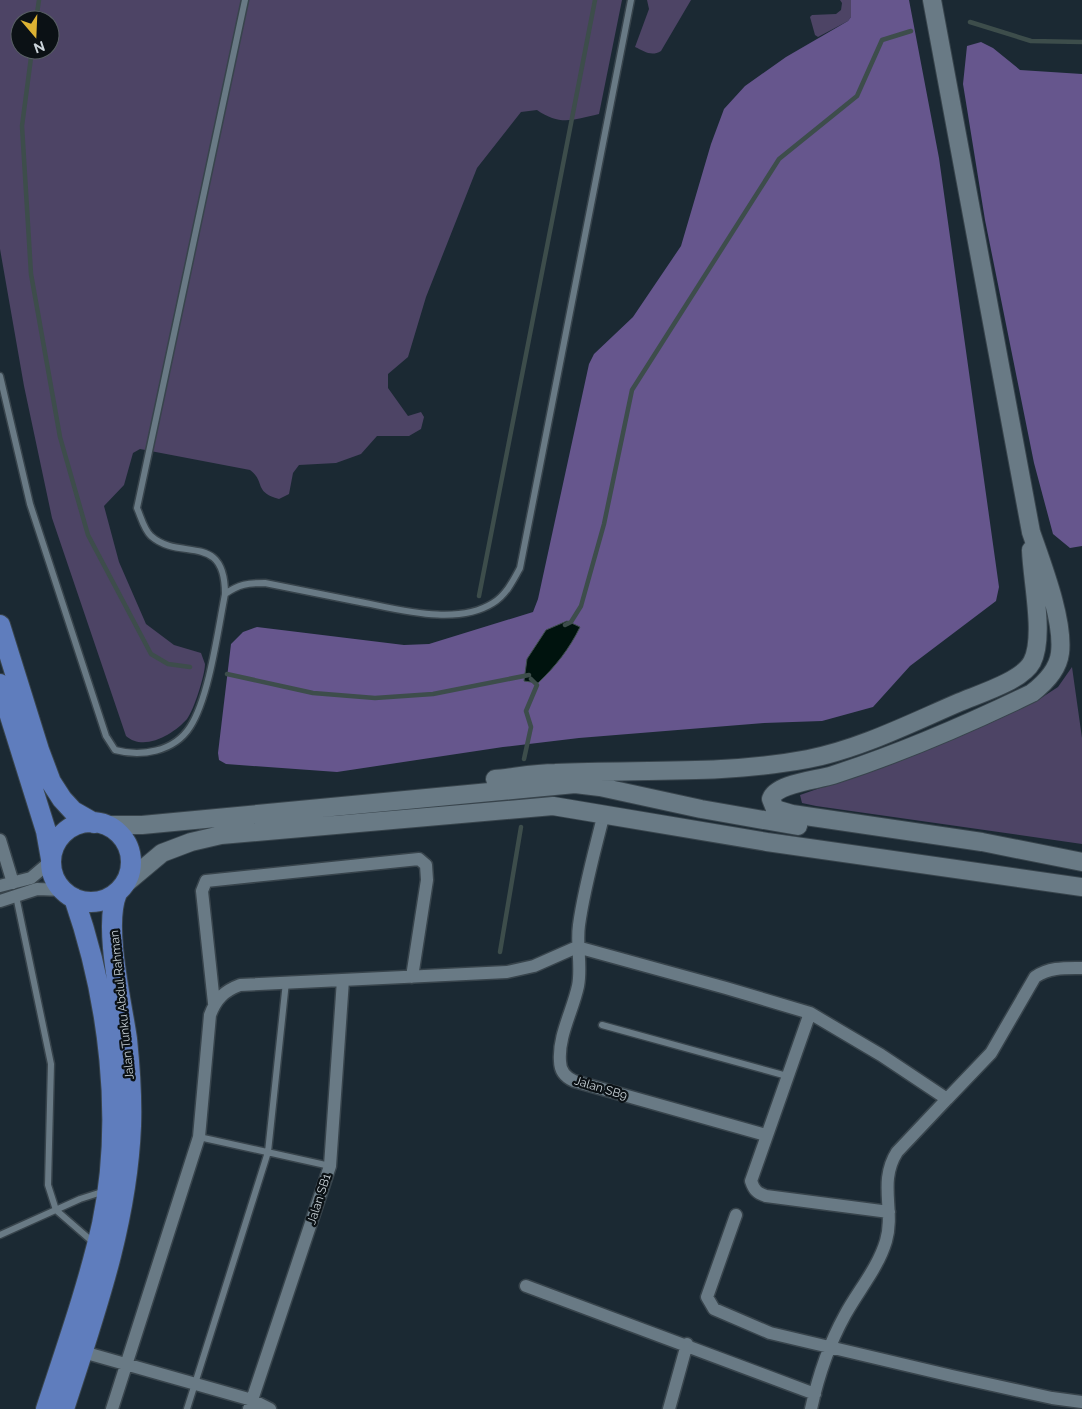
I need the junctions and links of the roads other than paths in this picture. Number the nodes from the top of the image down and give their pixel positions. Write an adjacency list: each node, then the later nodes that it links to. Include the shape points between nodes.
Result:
1 (246, 0): 6 (lane, via 137,508 149,535 160,542 214,557 222,569)
2 (631, 0): 6 (lane, via 520,568 508,589 493,603 476,611 454,614 422,614 265,583 246,583)
3 (932, 0): 5 (main road)
4 (0, 376): 6 (lane, via 30,504 106,736 115,750 131,754 165,748 190,727 204,693)
5 (1031, 532): 9 (main road, via 1032,577 1039,634 1031,664 1018,676 995,688 901,727 810,758 768,765 724,770 553,772 463,782); 14 (main road, via 1058,631 1060,653 1045,683 1008,705 871,762 778,790 771,799 775,809 792,814 982,842)
6 (225, 594)
7 (0, 625): 11 (main road, via 51,782 73,810)
8 (0, 684): 13 (main road, via 46,830)
9 (371, 802): 11 (main road, via 142,825); 14 (main road, via 575,784 770,822)
10 (604, 813): 17 (main road, via 776,844); 18 (main road, via 553,806 222,835 162,853); 22 (street, via 582,909)
11 (99, 824): 13 (main road, via 81,824 70,829 60,837); 18 (main road, via 115,830 129,849 130,873)
12 (0, 840): 15 (street)
13 (51, 861): 15 (street, via 31,878); 19 (main road, via 54,876)
14 (1082, 863)
15 (13, 883): 16 (street)
16 (0, 886)
17 (1082, 887)
18 (121, 889): 19 (main road, via 96,902); 45 (main road, Jalan Tunku Abdul Rahman, via 112,921 127,1041 131,1126 121,1214 111,1261)
19 (69, 894): 20 (street, via 37,889); 36 (main road, Jalan Tunku Abdul Rahman, via 92,954 108,1042 111,1129)
20 (16, 896): 21 (street); 37 (lane, via 51,1064 48,1185)
21 (0, 901)
22 (577, 947): 24 (street, via 556,958 507,972); 28 (street); 32 (street, Jalan SB9, via 579,980 560,1060 567,1078)
23 (1082, 968): 31 (street, via 1044,971 1035,977 991,1053)
24 (412, 977): 25 (street); 27 (street, via 427,880 426,865 419,859 206,881 202,891)
25 (343, 980): 26 (street); 35 (street, Jalan SB1)
26 (286, 982): 27 (street, via 240,985 230,988); 34 (lane)
27 (214, 1003): 33 (street, via 210,1015)
28 (810, 1013): 30 (street); 31 (street)
29 (602, 1025): 30 (lane)
30 (787, 1076): 32 (street)
31 (946, 1099): 38 (street, via 891,1162 887,1184)
32 (766, 1134): 38 (street, via 751,1181 760,1194)
33 (199, 1137): 34 (lane); 46 (street)
34 (268, 1152): 35 (lane); 47 (lane)
35 (330, 1166): 50 (street, Jalan SB1)
36 (106, 1191): 37 (lane); 41 (main road, Jalan Tunku Abdul Rahman)
37 (56, 1210): 40 (lane); 41 (lane)
38 (889, 1212): 44 (street, via 889,1226 881,1254)
39 (736, 1215): 44 (street, via 707,1297 714,1309 770,1333)
40 (0, 1235)
41 (96, 1245): 51 (main road, Jalan Tunku Abdul Rahman)
42 (526, 1286): 43 (street)
43 (687, 1344): 48 (street); 56 (street)
44 (830, 1347): 48 (street); 49 (street)
45 (82, 1352): 46 (street); 52 (main road, Jalan Tunku Abdul Rahman)
46 (127, 1364): 47 (street); 53 (street)
47 (196, 1383): 50 (street); 54 (lane)
48 (814, 1394): 57 (street)
49 (1082, 1402)
50 (251, 1404): 55 (street)
51 (46, 1409)
52 (64, 1409)
53 (112, 1409)
54 (187, 1409)
55 (270, 1409)
56 (669, 1409)
57 (811, 1409)

